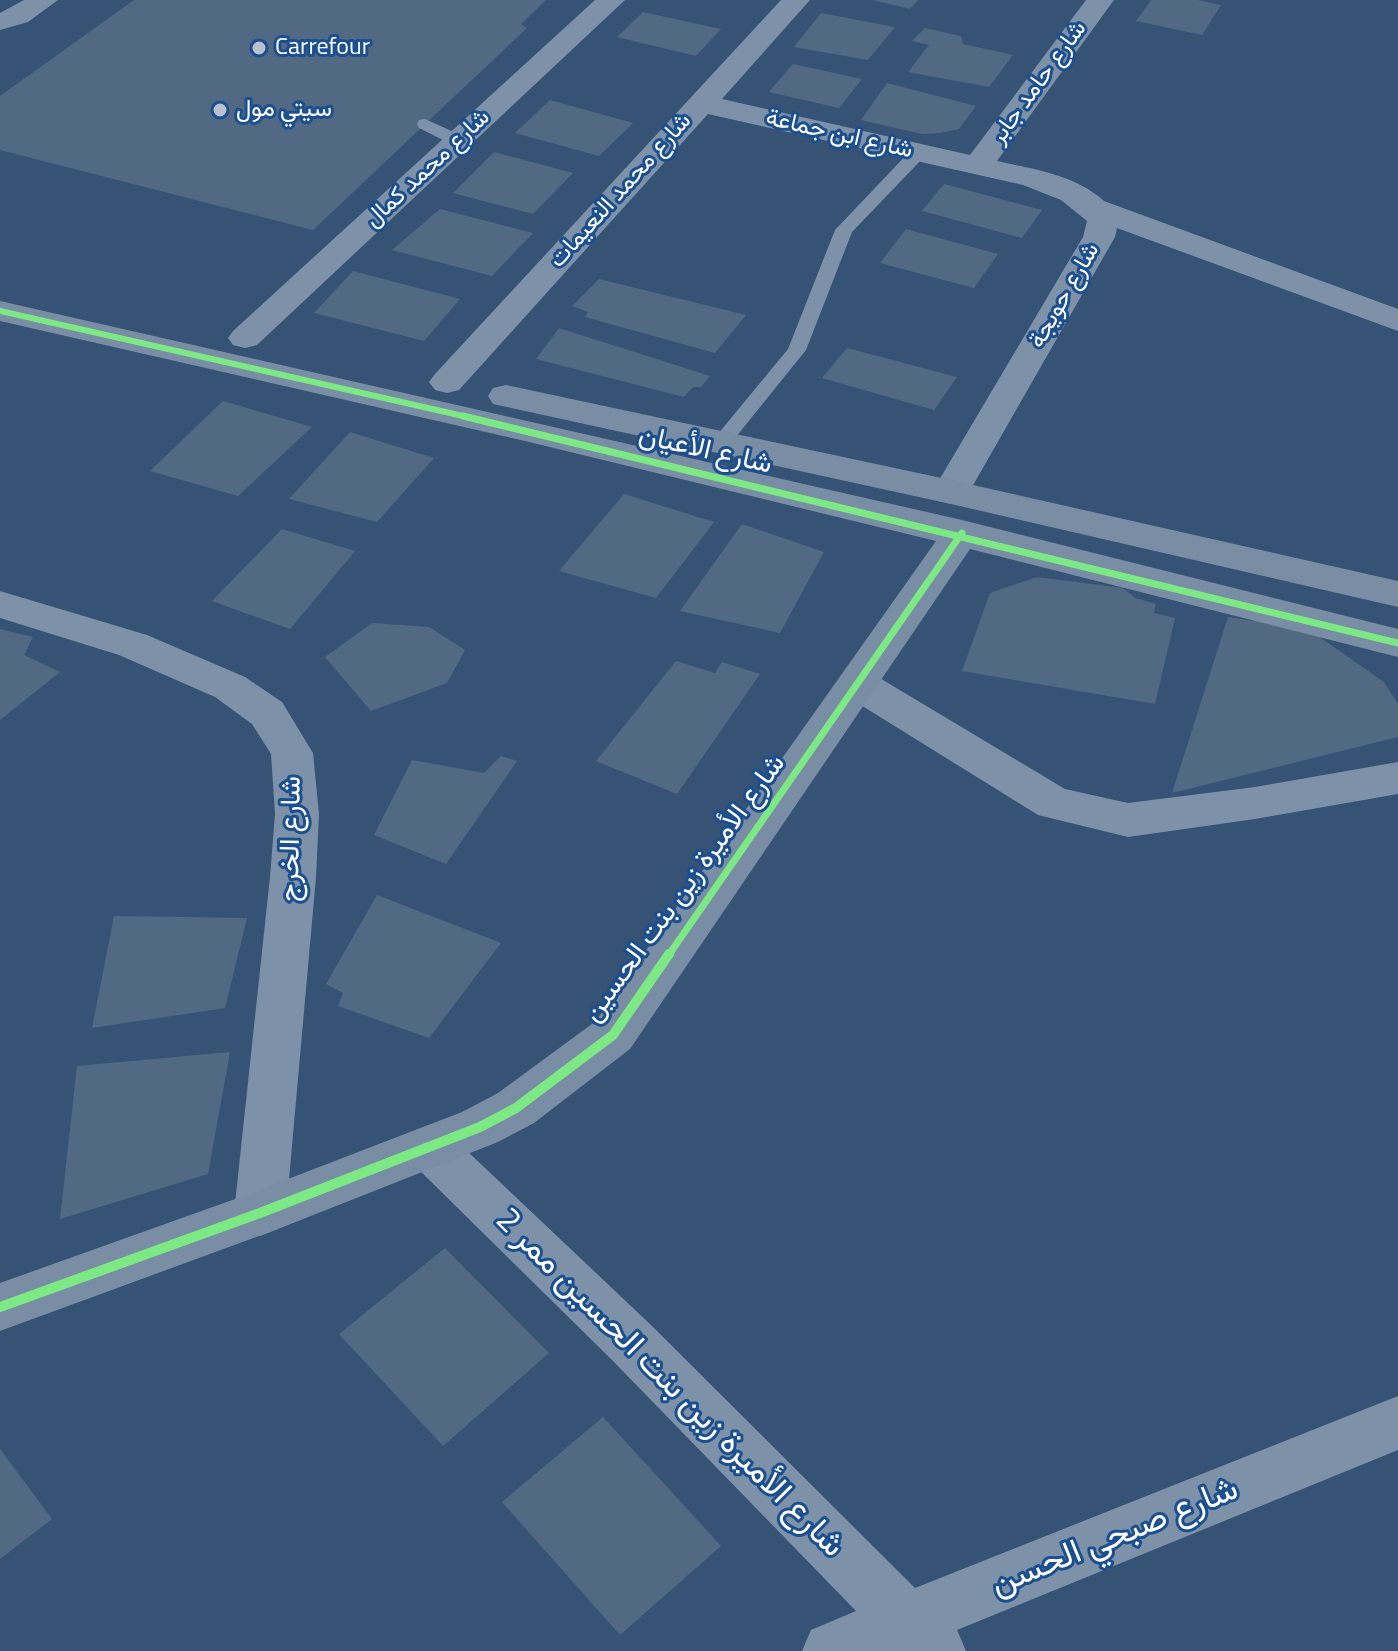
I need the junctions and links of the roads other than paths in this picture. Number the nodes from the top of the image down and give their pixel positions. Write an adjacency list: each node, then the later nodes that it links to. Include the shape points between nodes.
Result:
1 (44, 0): 5 (street)
2 (611, 0): 8 (street, شارع محمد كمال)
3 (796, 0): 6 (street, شارع محمد النعيمات)
4 (1100, 0): 10 (street, شارع حامد جابر)
5 (0, 22)
6 (700, 103): 9 (street, شارع ابن جماعة); 16 (street, شارع محمد النعيمات)
7 (425, 124): 8 (lane)
8 (459, 141): 15 (street, شارع محمد كمال)
9 (918, 153): 10 (street, شارع ابن جماعة); 17 (lane, via 844,230 797,350)
10 (977, 167): 11 (street, شارع حويجة, via 1061,187)
11 (1096, 209): 14 (street); 18 (street, شارع حويجة, via 1103,221 1099,237)
12 (0, 281): 15 (street, شارع الأعيان)
13 (0, 311): 19 (street, شارع الأعيان)
14 (1398, 321)
15 (245, 338): 16 (street, شارع الأعيان)
16 (447, 382): 17 (street, شارع الأعيان)
17 (720, 444): 18 (street, شارع الأعيان)
18 (951, 492): 20 (street, شارع الأعيان)
19 (962, 533): 22 (street, شارع الأعيان); 23 (street, شارع الأميرة زين بنت الحسين)
20 (1398, 594)
21 (0, 604): 26 (street, شارع الخرج, via 133,645 230,687 267,713 292,753 297,814 293,877)
22 (1398, 643)
23 (858, 684): 24 (street, via 1053,803 1128,820); 25 (street, شارع الأميرة زين بنت الحسين, via 613,1035 516,1108)
24 (1398, 778)
25 (429, 1147): 26 (street, شارع الأميرة زين بنت الحسين); 29 (street, شارع الأميرة زين بنت الحسين ممر 2, via 632,1343)
26 (260, 1213): 27 (street, شارع الأميرة زين بنت الحسين)
27 (0, 1307)
28 (1398, 1423): 29 (street, شارع صبحي الحسن)
29 (922, 1637): 30 (street, شارع صبحي الحسن)
30 (832, 1651)

